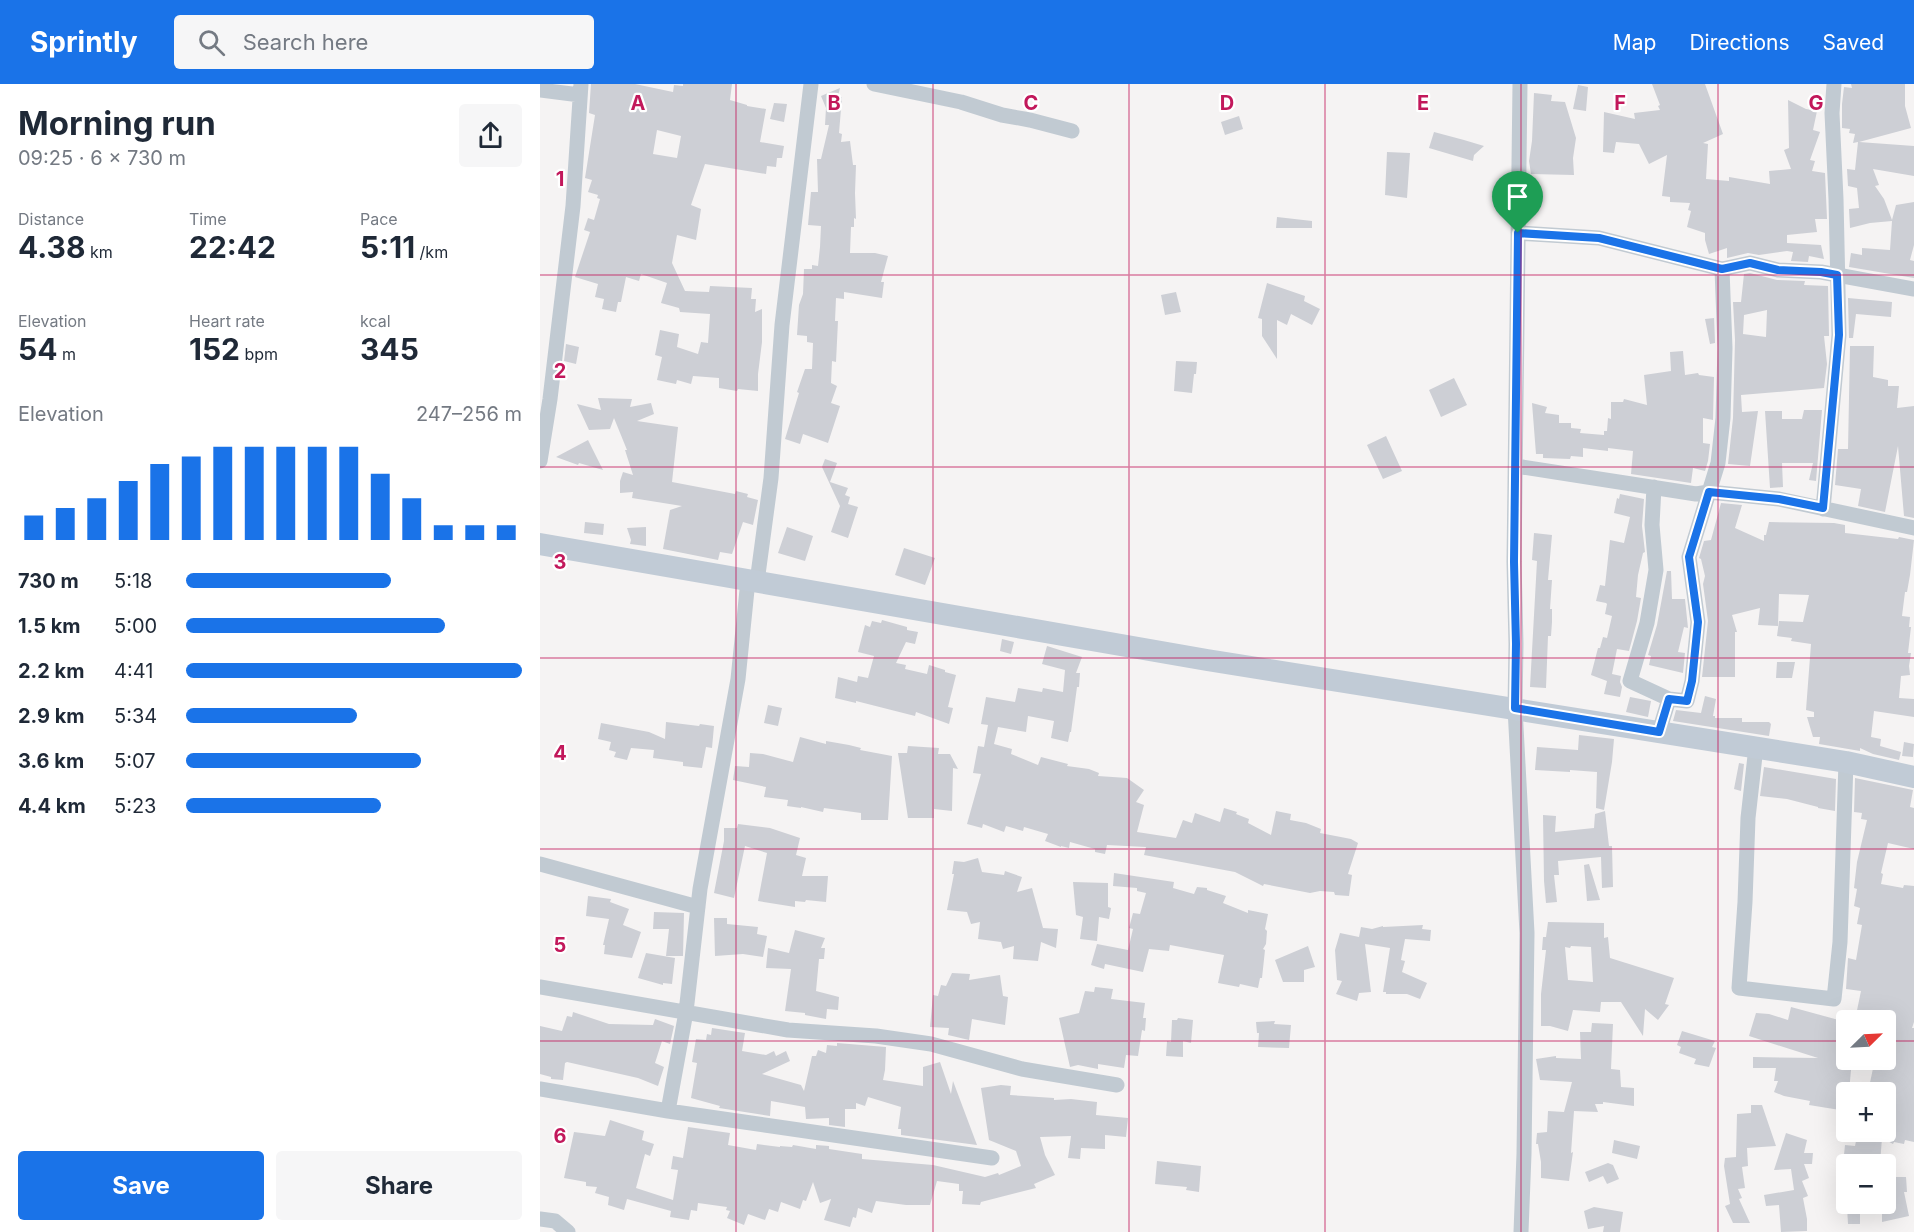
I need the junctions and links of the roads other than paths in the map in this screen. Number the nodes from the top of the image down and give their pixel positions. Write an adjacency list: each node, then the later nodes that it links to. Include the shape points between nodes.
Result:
1 (811, 84): 20 (street, via 782,325 771,478)
2 (874, 84): 7 (street)
3 (1520, 84): 8 (street)
4 (1834, 84): 10 (street)
5 (540, 90): 6 (street)
6 (581, 90): 12 (street, via 573,206)
7 (1072, 131)
8 (1518, 233): 9 (street, via 1599,238); 14 (street)
9 (1722, 269): 10 (street, via 1750,263 1778,270); 16 (street, via 1723,418 1718,463)
10 (1837, 275): 11 (street); 17 (street, via 1839,335)
11 (1914, 289)
12 (544, 416): 13 (street)
13 (540, 461)
14 (1516, 466): 15 (street); 22 (street)
15 (1654, 487): 16 (street, via 1696,494); 21 (street, via 1656,570 1647,623 1630,681)
16 (1709, 492): 17 (street); 21 (street, via 1689,557 1698,622 1692,681 1687,701)
17 (1823, 508): 18 (street)
18 (1914, 528)
19 (540, 544): 20 (street)
20 (752, 581): 22 (street, via 1207,660); 28 (street)
21 (1669, 699): 23 (street)
22 (1515, 708): 23 (street); 37 (street, via 1527,933)
23 (1659, 732): 24 (street)
24 (1756, 747): 25 (street); 25 (street, via 1739,988 1834,999 1840,942)
25 (1846, 762): 26 (street)
26 (1914, 777)
27 (540, 864): 28 (street)
28 (698, 907): 30 (street)
29 (540, 987): 30 (street)
30 (686, 1012): 31 (street, via 788,1030 931,1044 1022,1069); 33 (street)
31 (1117, 1085)
32 (540, 1089): 33 (street)
33 (669, 1111): 34 (street)
34 (992, 1158)
35 (540, 1219): 36 (street, via 555,1221)
36 (568, 1232)
37 (1521, 1232)

